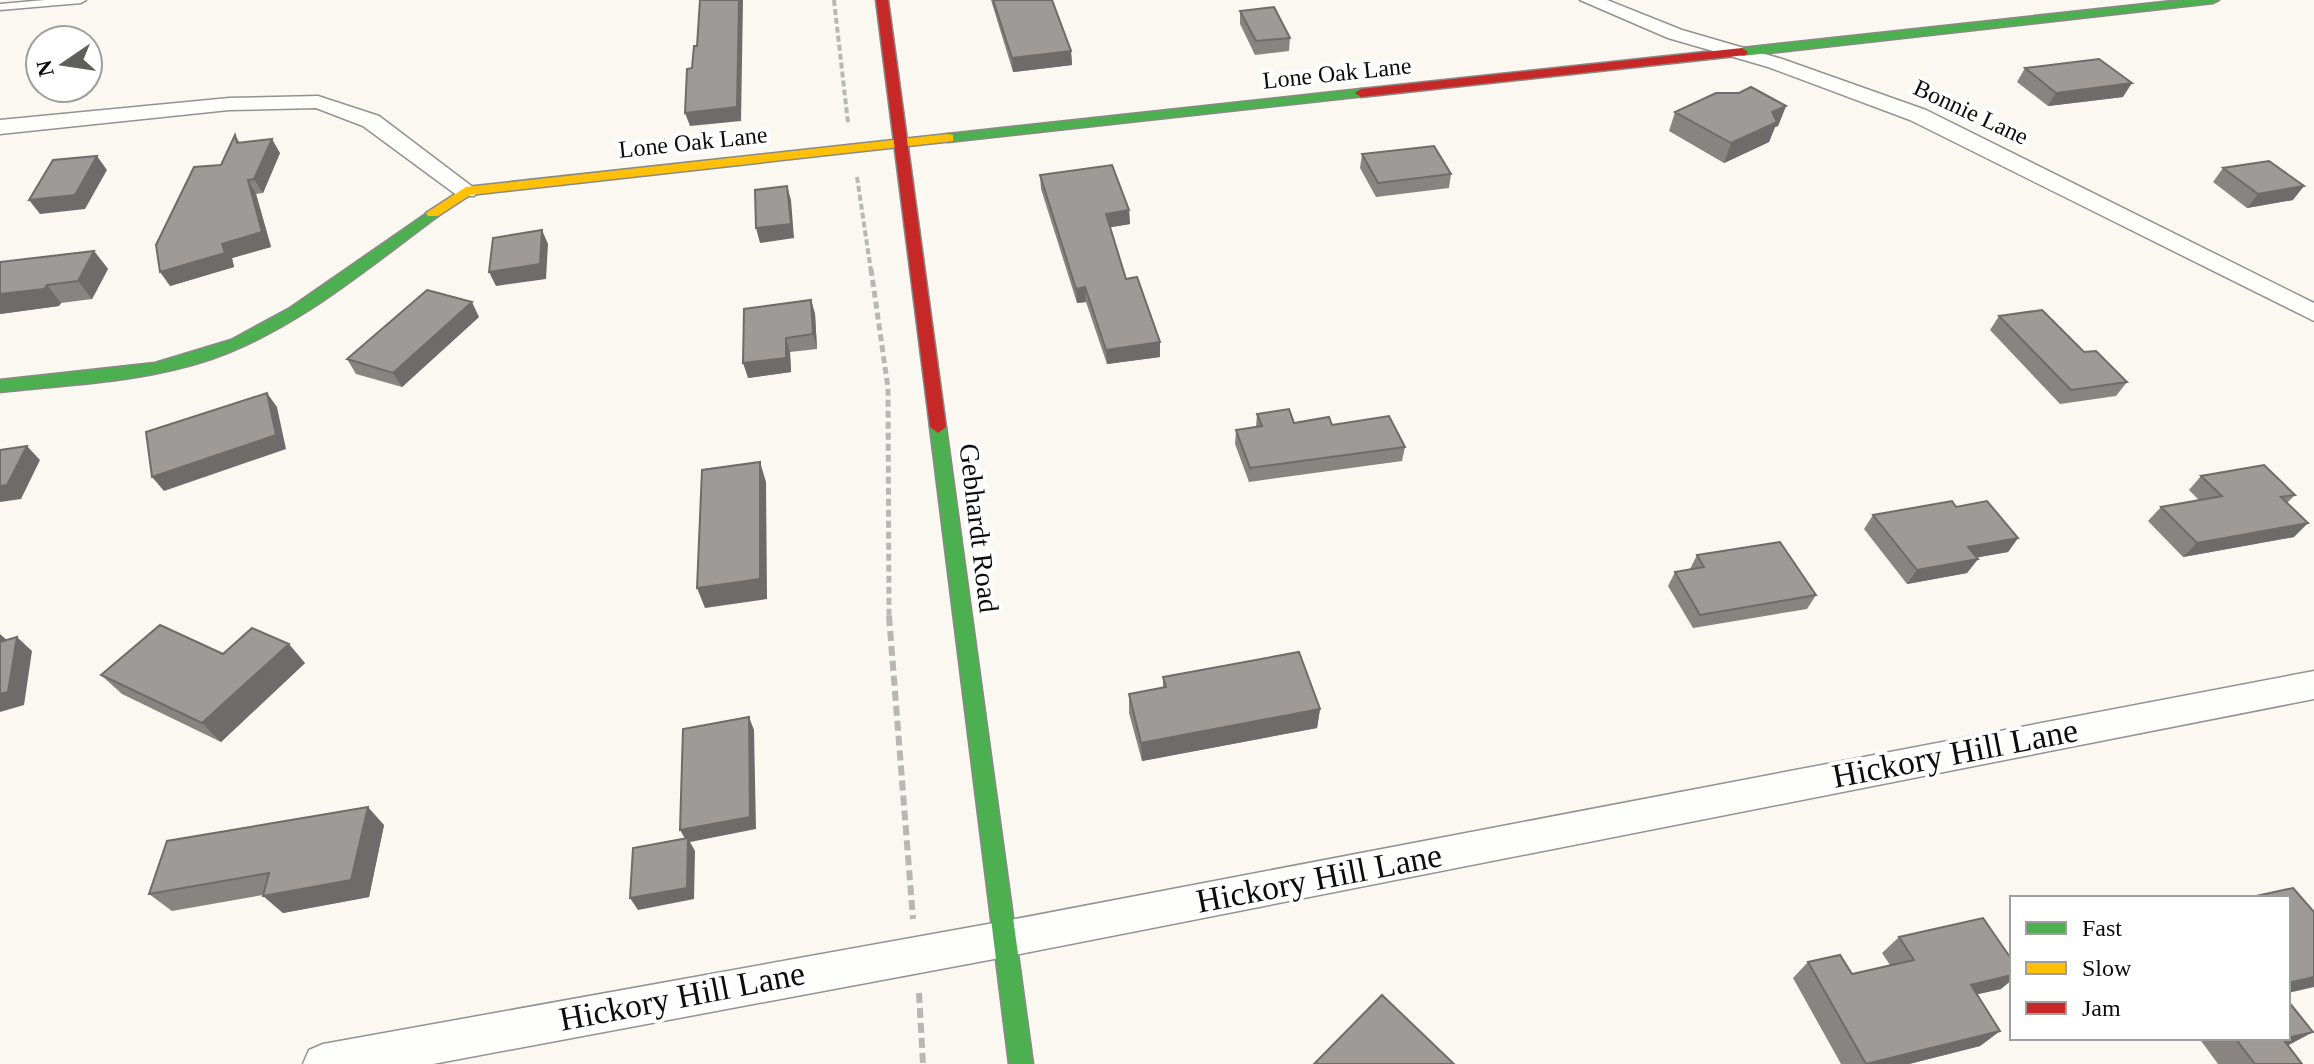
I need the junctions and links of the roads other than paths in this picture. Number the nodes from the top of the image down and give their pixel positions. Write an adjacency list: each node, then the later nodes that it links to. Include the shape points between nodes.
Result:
1 (81, 0): 5 (lane)
2 (882, 0): 8 (street, Gebhardt Road)
3 (1590, 0): 6 (street, Bonnie Lane)
4 (2213, 0): 6 (street, Lone Oak Lane)
5 (0, 7)
6 (1738, 53): 8 (street, Lone Oak Lane); 10 (street, Bonnie Lane, via 1918,115)
7 (0, 127): 9 (street, via 229,104 318,102 371,121)
8 (902, 143): 9 (street, Lone Oak Lane); 13 (street, Gebhardt Road)
9 (466, 191): 11 (street, via 315,297 231,345 161,365)
10 (2314, 313)
11 (0, 386)
12 (2314, 685): 13 (street, Hickory Hill Lane)
13 (1005, 939): 14 (street, Hickory Hill Lane); 15 (street, Gebhardt Road)
14 (323, 1064)
15 (1021, 1064)

